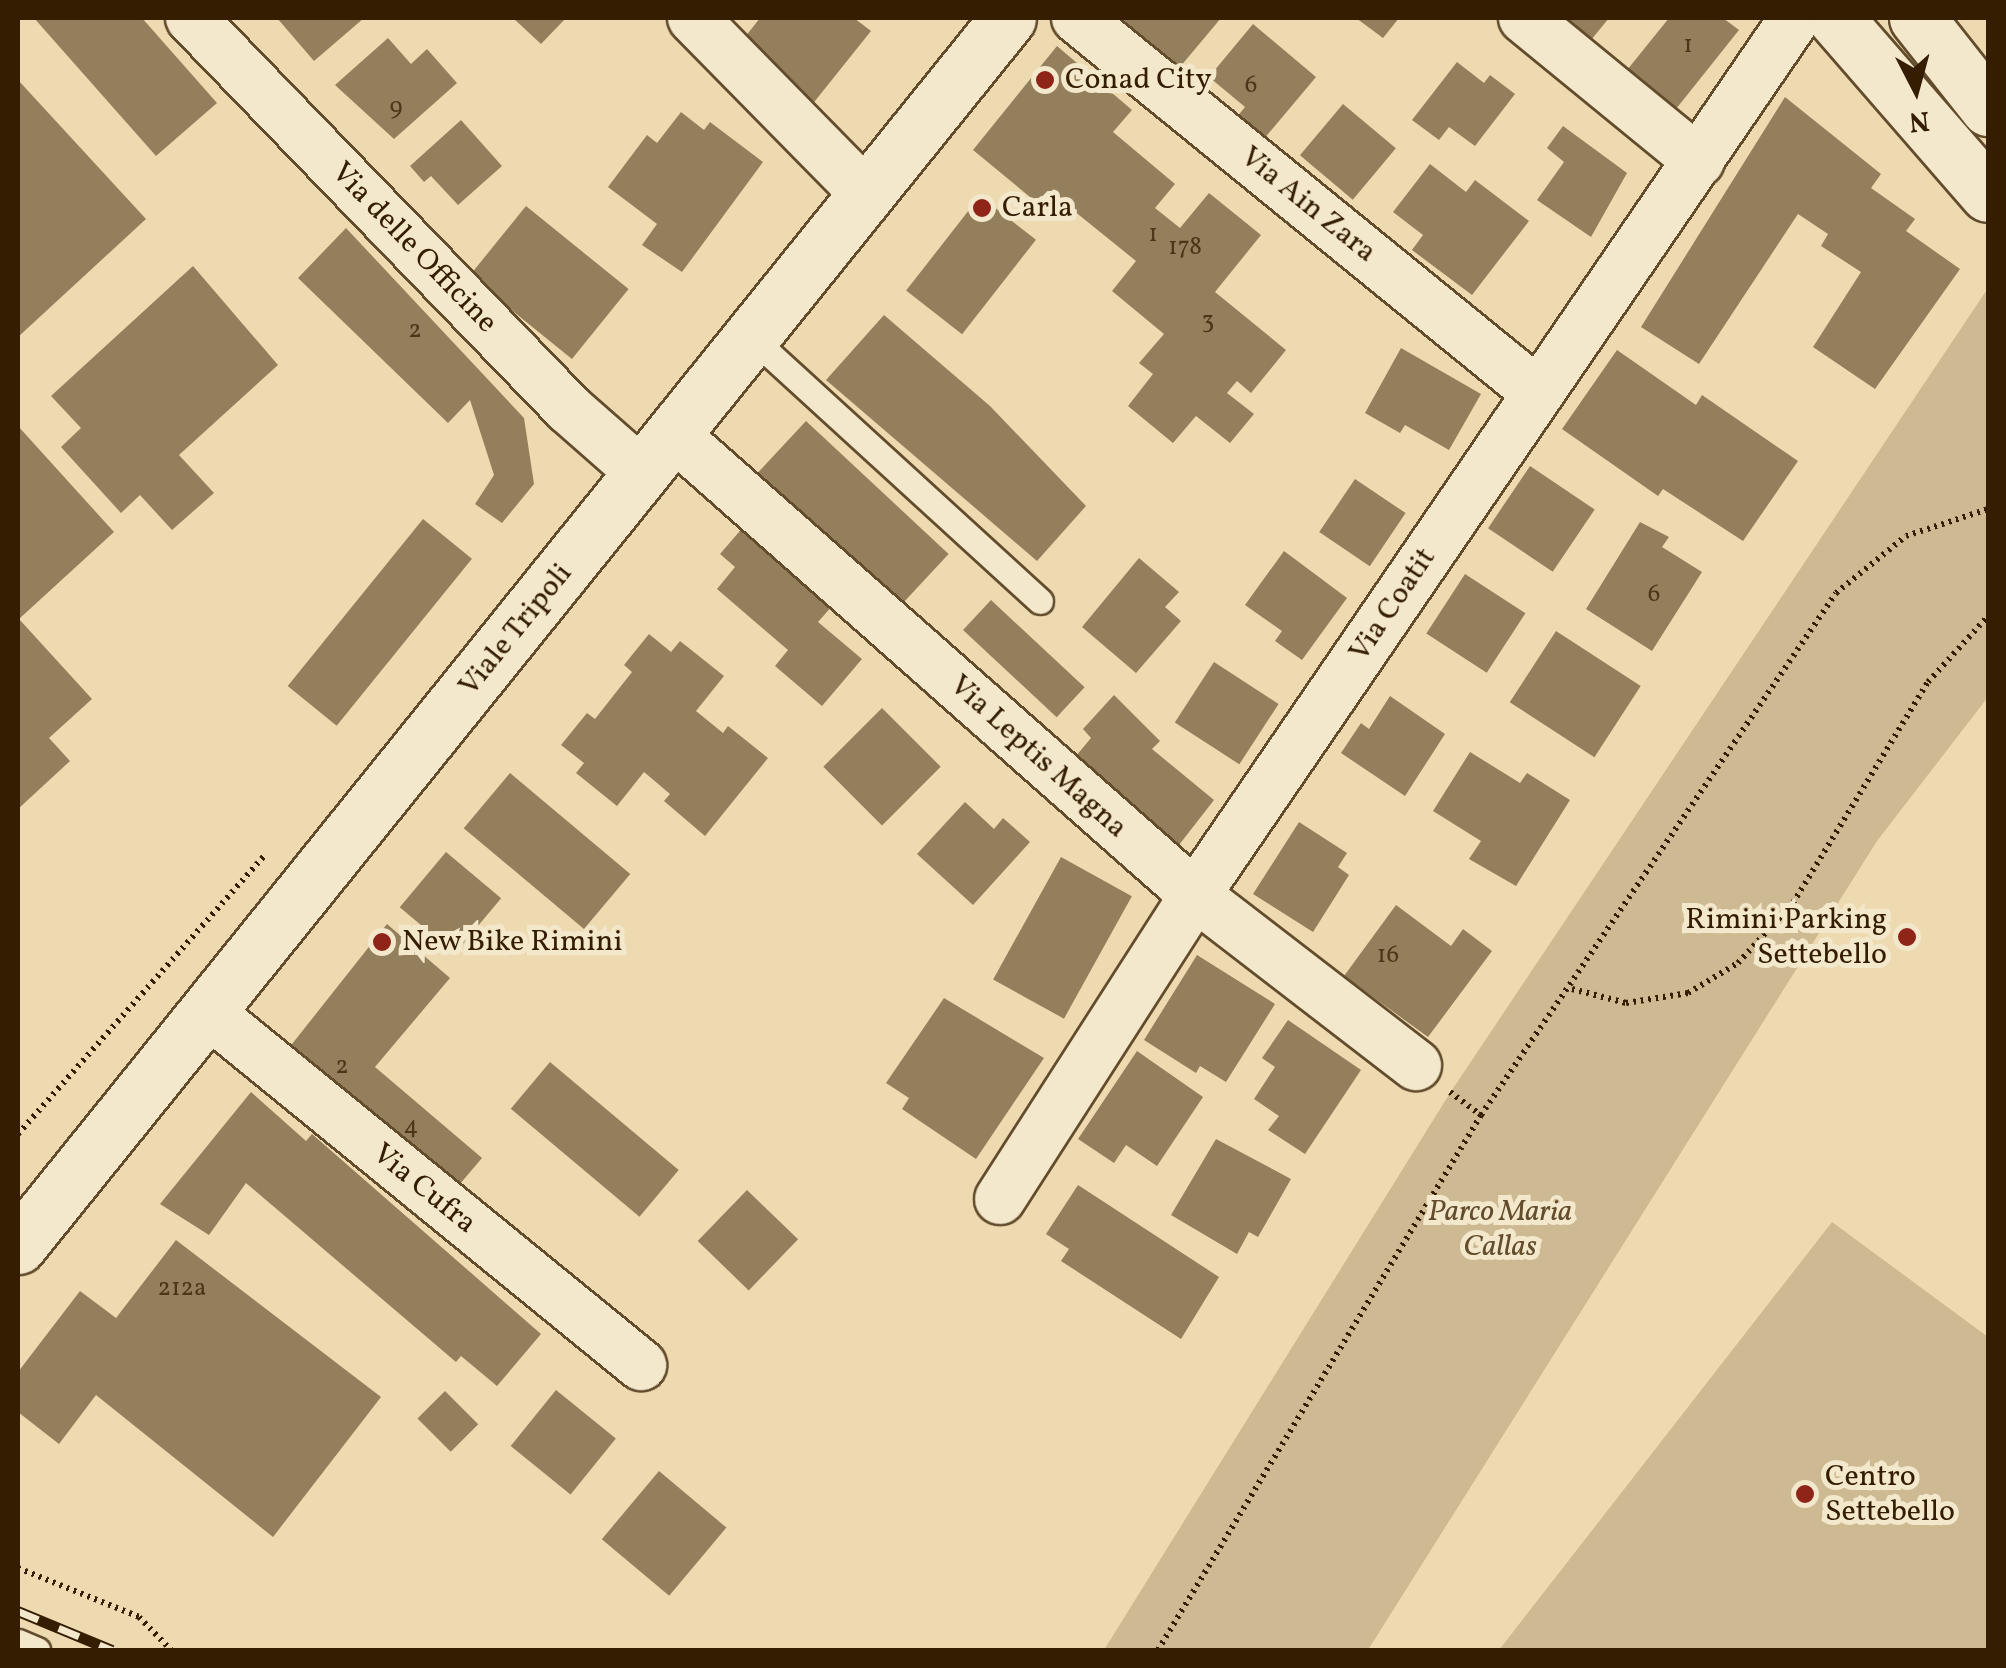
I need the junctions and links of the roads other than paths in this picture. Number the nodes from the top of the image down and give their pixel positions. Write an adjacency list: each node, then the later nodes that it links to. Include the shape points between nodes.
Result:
1 (191, 18): 15 (street, Via delle Officine, via 569,409)
2 (692, 18): 11 (street)
3 (1008, 18): 11 (street, Viale Tripoli)
4 (1077, 18): 14 (street, Via Ain Zara)
5 (1524, 18): 10 (street)
6 (1795, 18): 10 (street, Via Coatit)
7 (1835, 18): 12 (street)
8 (1917, 18): 9 (street)
9 (1988, 108)
10 (1699, 161): 14 (street, Via Coatit)
11 (866, 194): 13 (street, Viale Tripoli)
12 (1988, 194)
13 (752, 338): 15 (street, Viale Tripoli); 16 (lane)
14 (1538, 393): 17 (street, Via Coatit)
15 (658, 454): 17 (street, Via Leptis Magna); 18 (street, Viale Tripoli)
16 (1040, 601)
17 (1195, 895): 19 (street, Via Leptis Magna); 20 (street, Via Coatit)
18 (208, 1012): 21 (street, Viale Tripoli); 22 (street, Via Cufra)
19 (1416, 1065)
20 (1000, 1199)
21 (19, 1244)
22 (641, 1365)
23 (18, 1642): 24 (lane)
24 (37, 1650)

